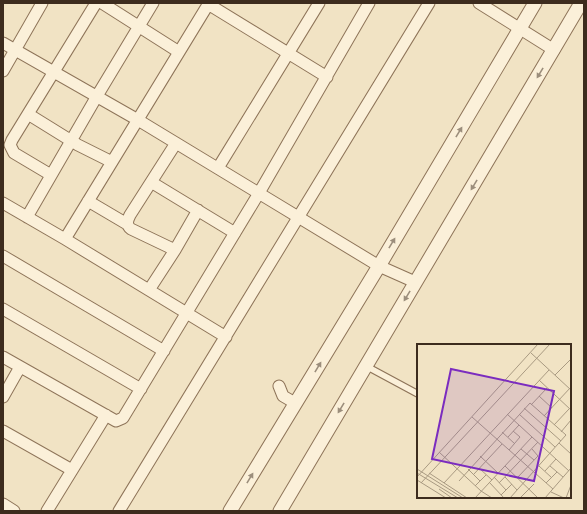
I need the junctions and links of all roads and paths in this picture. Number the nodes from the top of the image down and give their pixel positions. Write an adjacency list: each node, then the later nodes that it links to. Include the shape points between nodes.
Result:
1 (42, 3): 15 (street)
2 (96, 3): 20 (street)
3 (102, 3): 12 (street)
4 (154, 3): 12 (street)
5 (369, 3): 21 (street)
6 (429, 3): 37 (street)
7 (479, 3): 13 (street)
8 (535, 3): 13 (street)
9 (581, 3): 16 (street)
10 (209, 4): 17 (street); 18 (street)
11 (314, 4): 18 (street)
12 (139, 26): 17 (street); 22 (street)
13 (520, 28): 16 (street); 43 (street, one-way to 13)
14 (3, 43): 15 (street)
15 (15, 50): 19 (street); 20 (street)
16 (554, 50): 44 (street, one-way to 44)
17 (179, 52): 24 (street)
18 (289, 54): 21 (street); 29 (street)
19 (3, 71)
20 (54, 72): 22 (street); 23 (street)
21 (326, 77): 32 (street)
22 (97, 96): 24 (street); 25 (street)
23 (28, 114): 25 (street); 27 (street)
24 (138, 120): 26 (street); 28 (street)
25 (72, 141): 28 (street); 30 (street)
26 (176, 143): 29 (street); 31 (street)
27 (7, 147): 30 (street)
28 (112, 162): 33 (street)
29 (218, 168): 32 (street)
30 (51, 175): 36 (street)
31 (151, 182): 35 (street); 38 (street)
32 (259, 193): 37 (street); 39 (street)
33 (88, 201): 38 (street); 40 (street)
34 (3, 203): 36 (street)
35 (198, 210): 39 (street); 41 (street)
36 (27, 217): 40 (street)
37 (299, 217): 43 (street); 48 (street)
38 (127, 224): 41 (street, via 131,230)
39 (235, 233): 47 (street)
40 (65, 239): 45 (street)
41 (175, 250): 45 (street)
42 (3, 256): 49 (street)
43 (379, 266): 44 (street); 57 (street, one-way to 43)
44 (415, 282): 51 (street, one-way to 51)
45 (149, 290): 47 (street)
46 (3, 309): 54 (street)
47 (187, 313): 48 (street); 49 (street)
48 (226, 337): 64 (street)
49 (164, 351): 54 (street)
50 (3, 357): 52 (street)
51 (366, 366): 55 (lane); 66 (street, one-way to 66)
52 (20, 367): 56 (street); 58 (street)
53 (279, 386): 57 (street, via 283,396)
54 (141, 389): 58 (street, via 123,418 116,420)
55 (417, 393)
56 (3, 397)
57 (296, 403): 65 (street, one-way to 57)
58 (106, 415): 60 (street)
59 (3, 431): 60 (street)
60 (72, 470): 63 (street)
61 (3, 504): 62 (street)
62 (14, 511)
63 (47, 511)
64 (119, 511)
65 (230, 511)
66 (280, 511)

